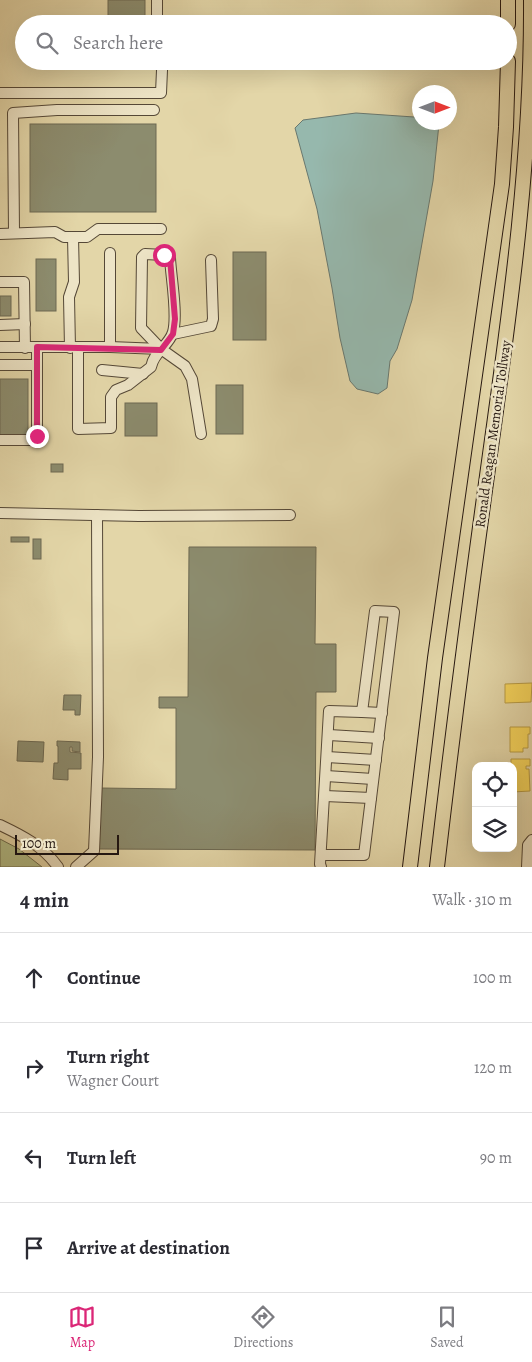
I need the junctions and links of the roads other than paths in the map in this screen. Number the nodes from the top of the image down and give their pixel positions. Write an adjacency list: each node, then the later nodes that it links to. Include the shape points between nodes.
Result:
1 (157, 0): 4 (street)
2 (508, 0): 5 (highway)
3 (531, 0): 54 (highway, Ronald Reagan Memorial Tollway, via 530,74 514,268)
4 (157, 15)
5 (508, 15)
6 (162, 70): 9 (street, via 161,93)
7 (508, 70): 53 (highway, Ronald Reagan Memorial Tollway, via 502,184 435,658)
8 (0, 93): 9 (street)
9 (56, 93): 10 (street)
10 (57, 110): 11 (street); 14 (street, via 13,113)
11 (154, 110)
12 (161, 229): 15 (street, via 98,229 86,237)
13 (0, 234): 14 (street)
14 (14, 234): 15 (street, via 55,232 64,237)
15 (74, 237): 26 (street, via 74,282 68,297)
16 (110, 253): 24 (street)
17 (211, 260): 21 (street, via 212,326)
18 (0, 282): 19 (street, via 24,282)
19 (25, 324): 20 (street); 25 (street)
20 (0, 325)
21 (173, 334): 27 (street); 27 (street, via 175,319 170,258 145,254 142,257 141,328)
22 (0, 347): 25 (street)
23 (37, 347): 25 (street); 26 (street); 29 (street)
24 (110, 347): 26 (street); 27 (street)
25 (25, 348)
26 (74, 348): 31 (street, via 78,429 111,428 111,398 116,390)
27 (161, 350): 31 (street, via 152,358 151,368); 32 (street, via 185,366 192,379)
28 (0, 365): 29 (street)
29 (37, 365): 33 (street, via 37,436 33,440)
30 (102, 370): 31 (street)
31 (143, 374)
32 (201, 434)
33 (0, 440)
34 (0, 512): 35 (street)
35 (96, 515): 36 (street); 51 (street, via 98,757 94,851)
36 (290, 515)
37 (362, 712): 38 (street); 38 (street, via 375,611 394,612); 39 (street, via 329,711)
38 (382, 713): 40 (street)
39 (329, 735): 40 (street); 41 (street)
40 (378, 738): 42 (street)
41 (328, 757): 42 (street); 43 (street)
42 (376, 760): 44 (street)
43 (326, 776): 44 (street); 45 (street)
44 (373, 779): 46 (street)
45 (325, 796): 46 (street); 49 (street)
46 (371, 798): 49 (street, via 364,856)
47 (0, 825): 50 (street, via 33,842)
48 (532, 840): 55 (street, via 528,845)
49 (321, 855): 52 (street)
50 (58, 867)
51 (76, 867)
52 (321, 867)
53 (410, 867)
54 (437, 867)
55 (527, 867)

